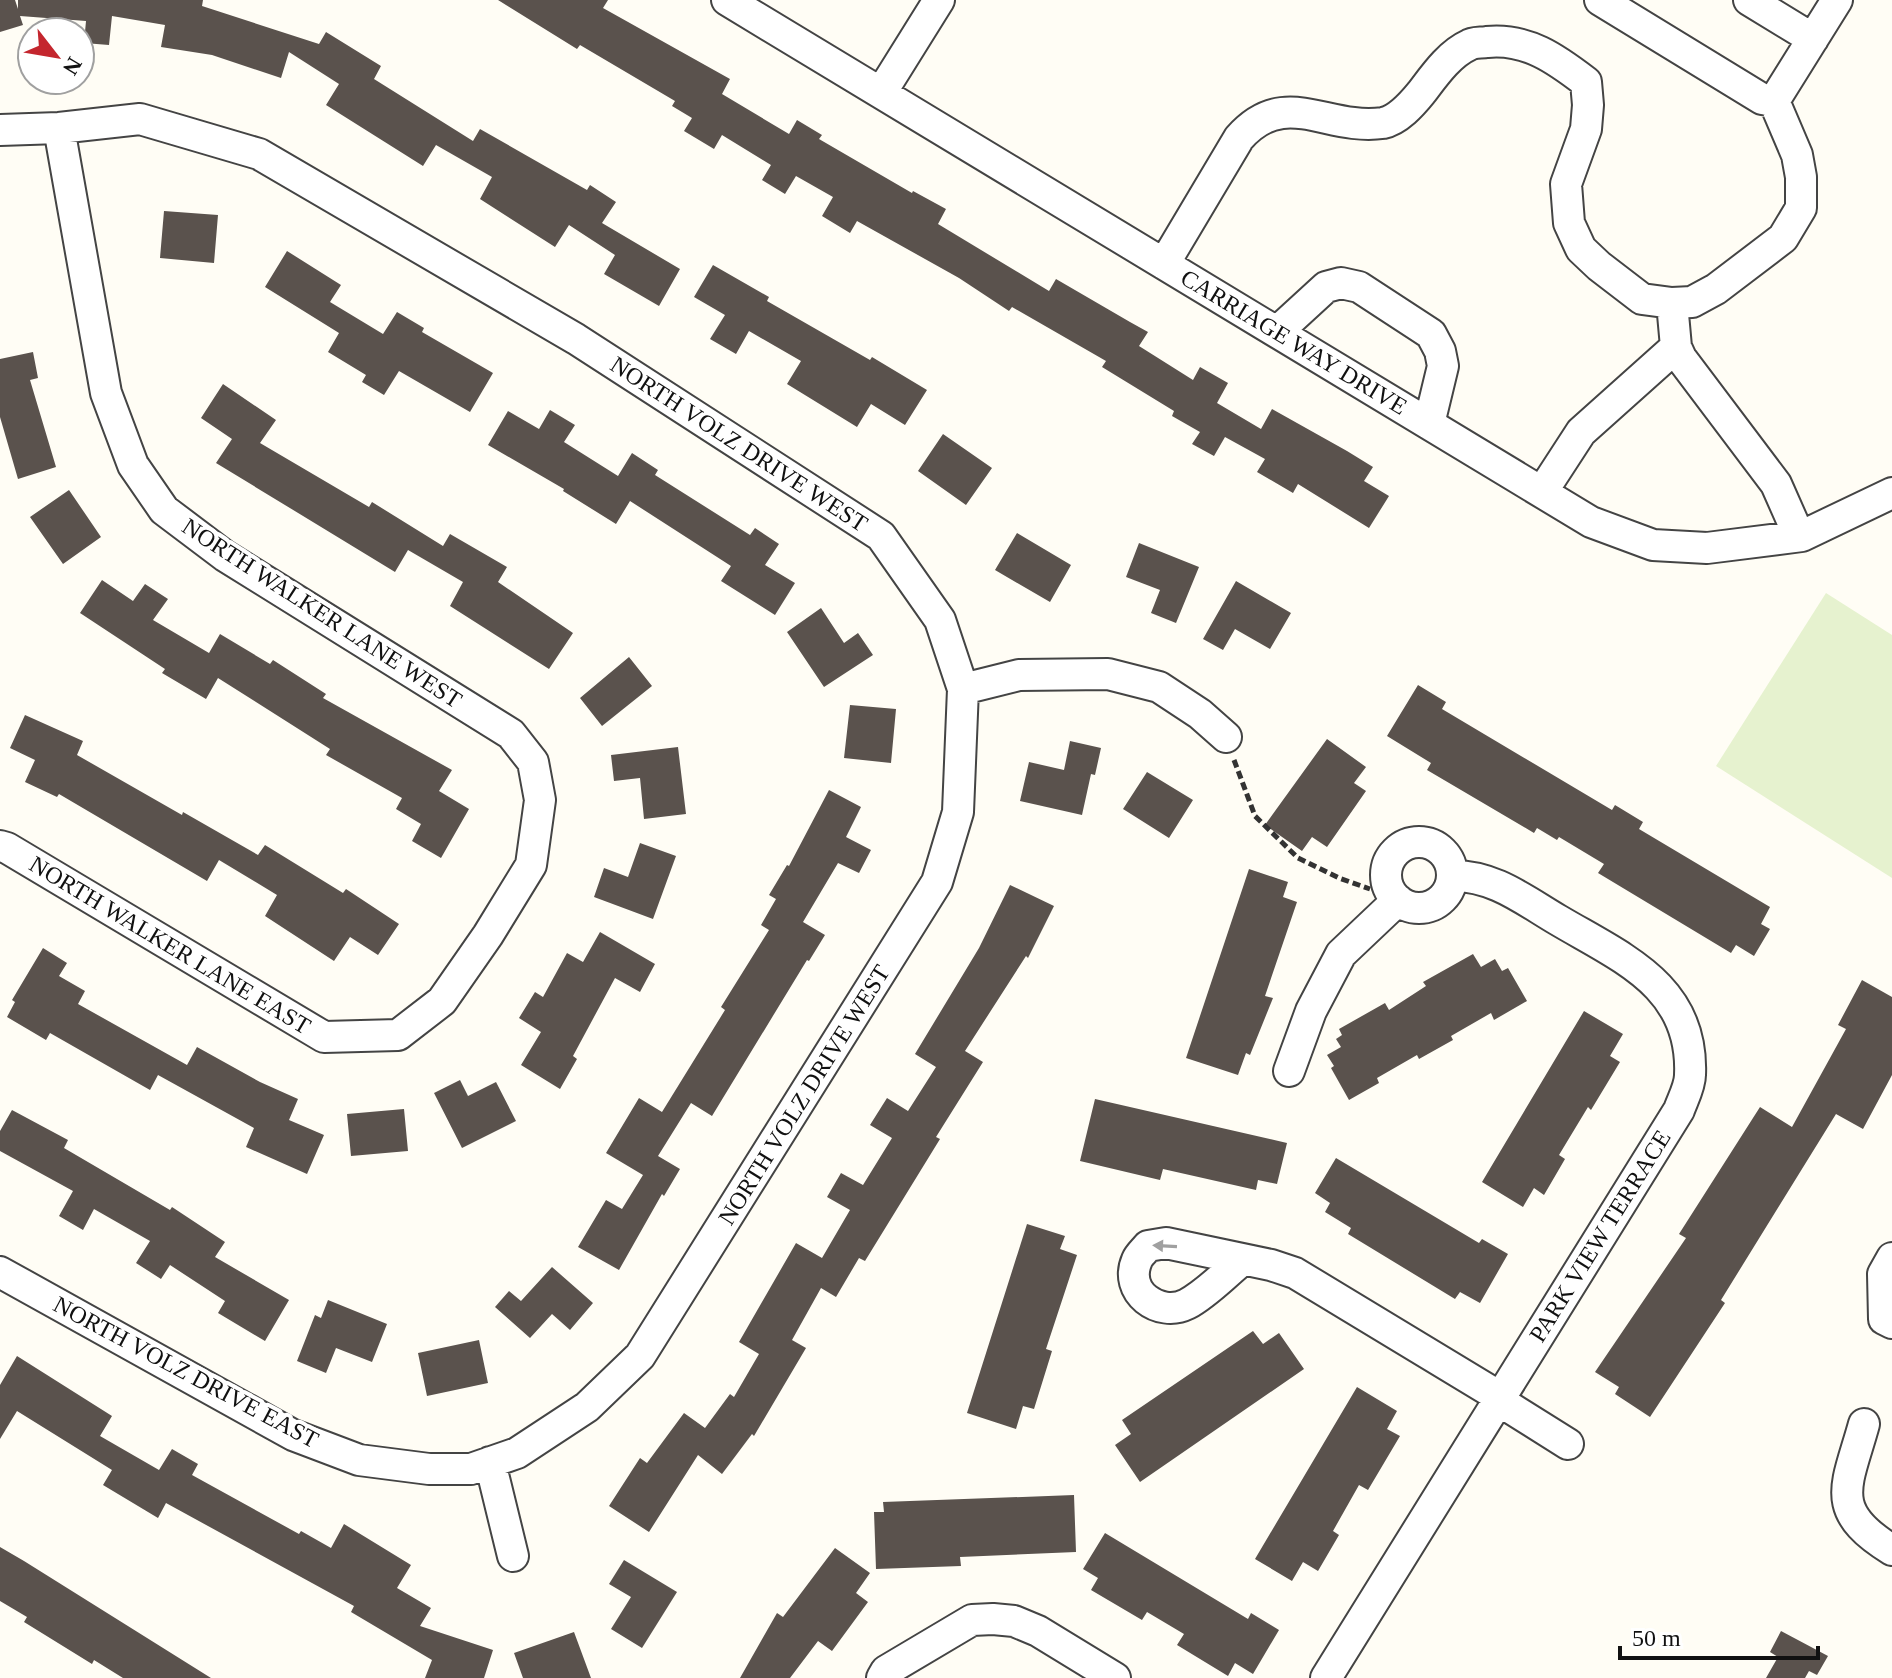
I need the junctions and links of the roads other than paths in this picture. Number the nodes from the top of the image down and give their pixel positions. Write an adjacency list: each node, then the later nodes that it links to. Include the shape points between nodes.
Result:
1 (727, 0): 7 (street, CARRIAGE WAY DRIVE)
2 (939, 0): 7 (street)
3 (1600, 0): 8 (street, via 1762,99)
4 (1749, 0): 6 (street)
5 (1837, 0): 6 (street)
6 (1813, 39): 8 (street)
7 (881, 93): 11 (street, CARRIAGE WAY DRIVE)
8 (1774, 101): 12 (street, via 1797,155 1801,208 1783,238 1716,289 1692,302)
9 (59, 128): 10 (street, NORTH VOLZ DRIVE WEST); 19 (street, NORTH VOLZ DRIVE WEST, via 140,119 259,154 576,339 881,536 940,620); 24 (street, NORTH WALKER LANE WEST, via 106,393 133,465 164,510 225,556 511,734 533,762 540,800 531,865)
10 (0, 130)
11 (1164, 264): 12 (street, via 1252,123 1280,111 1361,124 1387,122 1413,103 1446,62 1469,44 1513,41 1555,58 1586,82 1586,129 1566,184 1569,223 1581,249 1642,299); 13 (street, CARRIAGE WAY DRIVE)
12 (1672, 303): 14 (street)
13 (1277, 332): 15 (street, CARRIAGE WAY DRIVE); 15 (street, via 1326,287 1359,287 1431,334 1440,351 1443,366)
14 (1676, 347): 16 (street, via 1581,432); 18 (street, via 1776,484)
15 (1429, 424): 16 (street, CARRIAGE WAY DRIVE)
16 (1542, 492): 18 (street, CARRIAGE WAY DRIVE, via 1591,522 1653,545 1707,548)
17 (1892, 493): 18 (street, CARRIAGE WAY DRIVE)
18 (1799, 536)
19 (963, 689): 20 (street, via 1019,675 1108,674 1159,687); 33 (street, NORTH VOLZ DRIVE WEST, via 958,812 937,882 640,1356 587,1407)
20 (1226, 737)
21 (0, 846): 24 (street, NORTH WALKER LANE EAST, via 324,1037 398,1035 442,1001)
22 (1452, 876): 23 (street, via 1437,903 1423,908); 23 (street, via 1448,859 1436,846 1408,844 1388,864 1387,882); 30 (street, PARK VIEW TERRACE, via 1497,883 1638,967 1664,990 1678,1017 1691,1077 1679,1110)
23 (1396, 899): 25 (street, via 1341,954 1311,1011)
24 (488, 935)
25 (1289, 1071)
26 (1892, 1258): 29 (street, via 1883,1274 1884,1319)
27 (1241, 1261): 30 (street, via 1295,1273)
28 (0, 1272): 33 (street, NORTH VOLZ DRIVE EAST, via 293,1435 359,1460 471,1469)
29 (1892, 1323)
30 (1499, 1399): 32 (street); 38 (street, PARK VIEW TERRACE)
31 (1864, 1424): 34 (street, via 1847,1485 1847,1506 1857,1522)
32 (1568, 1444)
33 (504, 1458): 35 (street)
34 (1892, 1550)
35 (513, 1556)
36 (882, 1678): 37 (street, via 972,1620 1014,1621)
37 (1115, 1678)
38 (1326, 1678)

